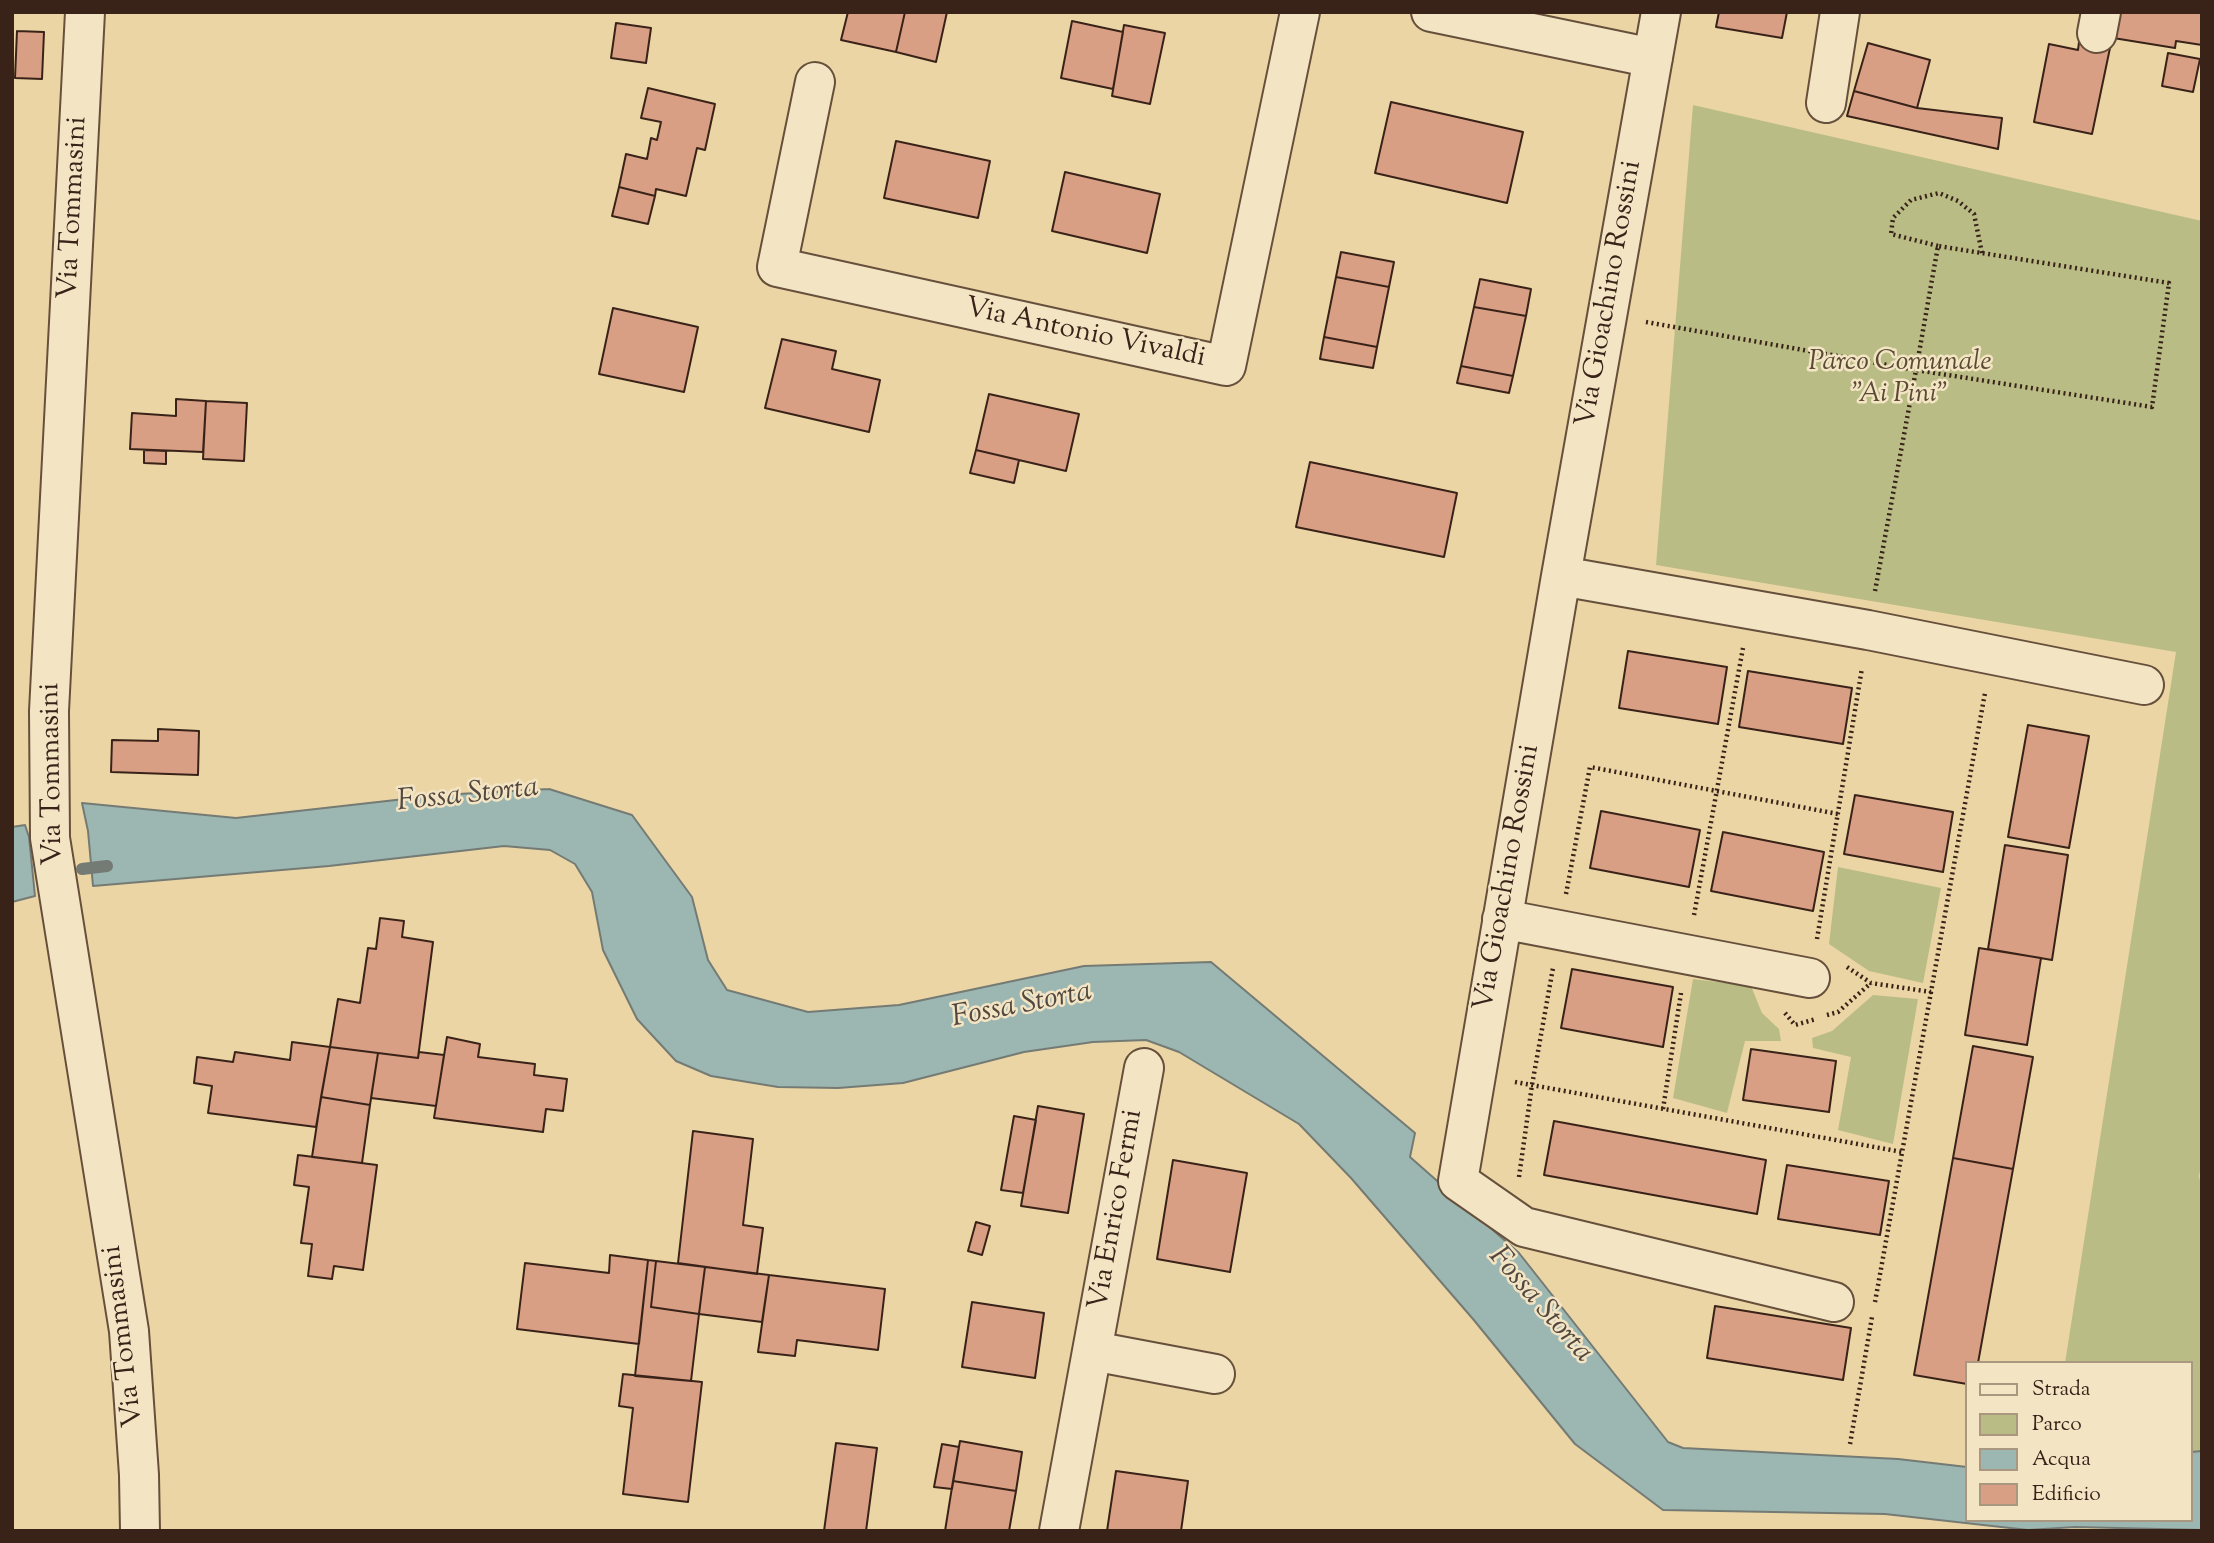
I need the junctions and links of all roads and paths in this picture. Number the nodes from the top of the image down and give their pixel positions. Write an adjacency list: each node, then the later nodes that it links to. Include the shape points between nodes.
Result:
1 (85, 12): 30 (street, Via Tommasini, via 50,711 50,838 129,1331)
2 (1300, 12): 7 (street, Via Antonio Vivaldi, via 1226,366 777,267)
3 (1431, 12): 6 (street)
4 (1661, 12): 6 (street, Via Gioachino Rossini)
5 (1840, 12): 8 (street)
6 (1653, 58): 11 (street, Via Gioachino Rossini)
7 (815, 82)
8 (1826, 103)
9 (1938, 246): 10 (path); 10 (path, via 1891,234 1893,218 1911,200 1938,194 1958,201 1974,214); 12 (path)
10 (1982, 253): 12 (path, via 2169,283 2152,407)
11 (1607, 315): 12 (path); 13 (street, Via Gioachino Rossini)
12 (1916, 370): 14 (path)
13 (1561, 576): 14 (street); 18 (street, Via Gioachino Rossini)
14 (1868, 630): 15 (street); 20 (path)
15 (1992, 655): 17 (street); 21 (path)
16 (1741, 656): 19 (path)
17 (2144, 685)
18 (1502, 919): 19 (street); 23 (street, Via Gioachino Rossini)
19 (1687, 954): 20 (street); 24 (path)
20 (1821, 961): 21 (path, via 1871,983)
21 (1931, 992): 25 (path)
22 (1144, 1068): 27 (street, Via Enrico Fermi)
23 (1476, 1073): 24 (path); 26 (street, Via Gioachino Rossini, via 1458,1181 1524,1227)
24 (1663, 1109): 25 (path)
25 (1902, 1152): 29 (path)
26 (1834, 1302)
27 (1093, 1351): 28 (street, Via Enrico Fermi); 31 (street, Via Enrico Fermi)
28 (1215, 1374)
29 (1850, 1444)
30 (140, 1531)
31 (1059, 1531)

